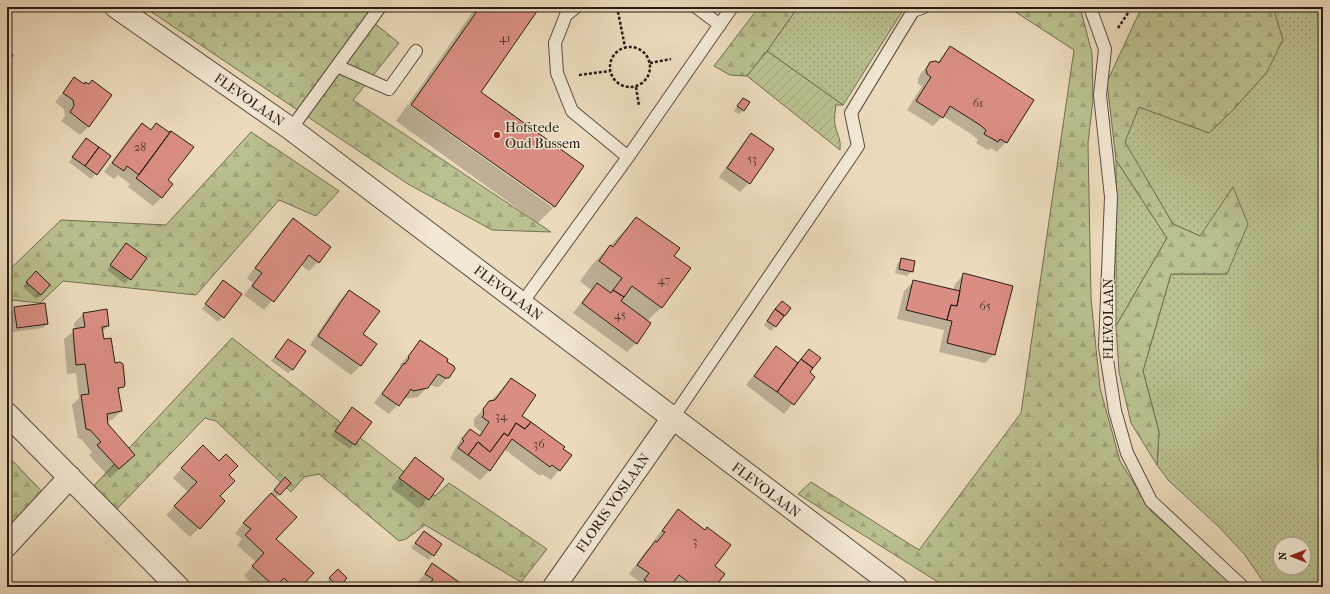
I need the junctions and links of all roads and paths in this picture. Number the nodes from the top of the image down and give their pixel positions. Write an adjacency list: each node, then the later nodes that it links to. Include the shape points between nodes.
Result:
1 (116, 7): 15 (street, FLEVOLAAN)
2 (380, 7): 12 (lane)
3 (576, 7): 14 (lane, via 566,15 555,43)
4 (617, 7): 10 (path)
5 (696, 7): 9 (lane)
6 (732, 7): 9 (lane)
7 (924, 7): 19 (lane, via 913,12 851,113 858,146)
8 (1090, 7): 25 (lane, FLEVOLAAN, via 1105,49 1100,94 1111,197 1105,347 1115,411 1127,453 1151,500)
9 (720, 25): 16 (lane)
10 (625, 47): 13 (path, via 612,56); 13 (path, via 633,47 647,55 650,62 647,77 643,83 628,88 613,79)
11 (416, 51): 12 (lane, via 389,89)
12 (337, 66): 15 (lane)
13 (610, 71): 14 (path)
14 (558, 78): 16 (lane, via 572,111)
15 (291, 129): 17 (street, FLEVOLAAN)
16 (628, 157): 17 (lane)
17 (522, 303): 19 (street, FLEVOLAAN)
18 (7, 414): 20 (street)
19 (672, 419): 23 (street, FLORIS VOSLAAN); 24 (street, FLEVOLAAN)
20 (70, 477): 21 (street); 22 (street)
21 (7, 546)
22 (178, 587)
23 (554, 587)
24 (896, 587)
25 (1243, 587)

